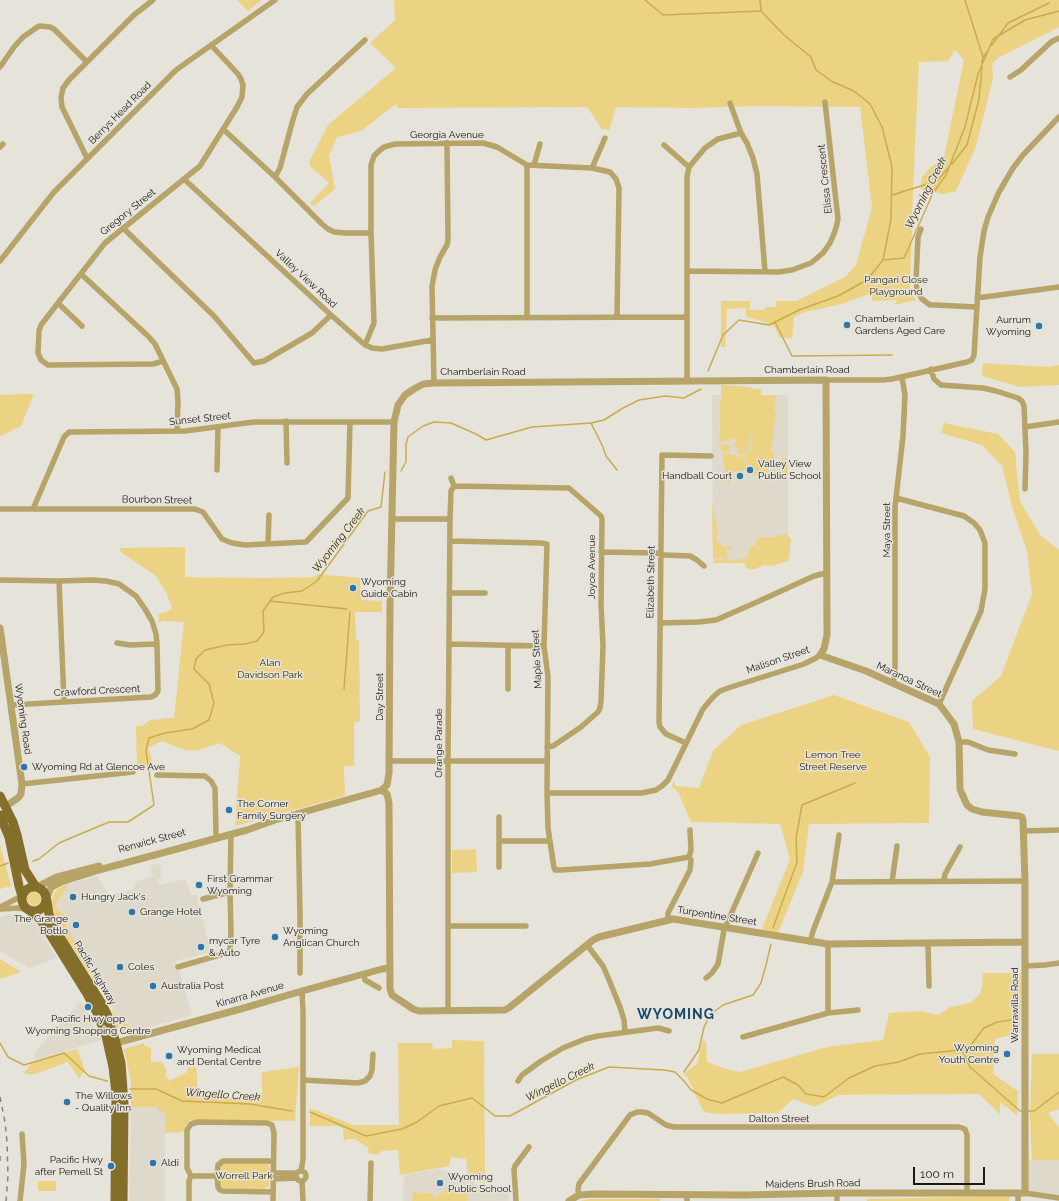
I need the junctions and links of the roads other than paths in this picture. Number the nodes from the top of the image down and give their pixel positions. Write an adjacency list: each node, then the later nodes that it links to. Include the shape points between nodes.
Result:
1 (153, 0): 6 (street, via 134,15)
2 (275, 0): 5 (street, Berrys Head Road)
3 (1059, 38): 8 (street)
4 (365, 40): 23 (street, via 307,94 297,107 280,168)
5 (210, 45): 12 (street, Gregory Street, via 238,74 243,85 240,102); 18 (street, Berrys Head Road, via 176,70)
6 (87, 62): 7 (street, via 54,29 39,26 23,37); 18 (street, via 63,88 61,98 64,114)
7 (0, 67)
8 (1010, 77)
9 (825, 102): 30 (street, Elissa Crescent, via 837,212 836,228 830,243 811,263 792,270)
10 (730, 103): 13 (street)
11 (1059, 117): 33 (street, Chamberlain Road, via 1022,155 999,192 984,230)
12 (223, 129): 23 (street); 24 (street, Gregory Street, via 200,166)
13 (741, 133): 21 (street, via 718,139 705,148); 30 (street, via 753,158 757,174)
14 (605, 138): 22 (street)
15 (447, 143): 19 (street, Georgia Avenue, via 488,144); 27 (street, Georgia Avenue, via 395,144 377,153 371,165); 40 (street, via 448,240 433,277)
16 (540, 144): 20 (street)
17 (664, 145): 21 (street)
18 (87, 158): 28 (street, Berrys Head Road, via 54,192)
19 (527, 165): 20 (street); 37 (street)
20 (534, 165): 22 (street)
21 (689, 167): 29 (street)
22 (592, 168): 38 (street, via 610,172 618,182)
23 (275, 177): 27 (street, via 328,229 345,234)
24 (184, 178): 25 (street, Gregory Street); 36 (street, Valley View Road)
25 (123, 228): 31 (street, Gregory Street, via 111,236); 36 (street, via 214,316 254,363 264,361 312,333)
26 (921, 229): 35 (street, via 918,237 916,286 919,295 930,305)
27 (372, 233): 43 (street, Georgia Avenue, via 374,323)
28 (0, 261)
29 (687, 271): 30 (street, Elissa Crescent); 39 (street)
30 (765, 271)
31 (81, 274): 34 (street, Gregory Street); 44 (street, via 151,340)
32 (1059, 287): 33 (street)
33 (977, 298): 35 (street, Chamberlain Road)
34 (58, 303): 41 (street); 44 (street, Gregory Street, via 39,331 38,353 45,363 153,364)
35 (976, 307): 45 (street, Chamberlain Road, via 972,360)
36 (331, 315): 43 (street, Valley View Road)
37 (527, 317): 38 (street); 40 (street)
38 (617, 317): 39 (street)
39 (686, 317): 48 (street)
40 (432, 318): 42 (street)
41 (82, 326)
42 (432, 340): 43 (street, via 382,349); 49 (street)
43 (365, 345)
44 (163, 361): 56 (street, via 177,389)
45 (931, 370): 46 (street, Chamberlain Road); 55 (street, via 934,379 941,385 983,388 1018,398 1024,406)
46 (902, 377): 47 (street, Chamberlain Road, via 883,380); 63 (street, Maya Street, via 905,392 903,436)
47 (826, 380): 48 (street, Chamberlain Road); 74 (street, Malison Street)
48 (687, 381): 49 (street, Chamberlain Road)
49 (434, 383): 52 (street, Chamberlain Road, via 418,386 405,396 398,405)
50 (286, 421): 51 (street, Sunset Street); 54 (street, Sunset Street); 58 (street)
51 (350, 422): 52 (street, Sunset Street); 70 (street, Bourbon Street, via 348,498 306,542)
52 (394, 422): 67 (street, Day Street)
53 (1059, 422): 55 (street)
54 (218, 427): 56 (street, Sunset Street); 59 (street)
55 (1025, 427): 62 (street)
56 (177, 431): 65 (street, Sunset Street, via 67,433)
57 (711, 456): 72 (street, Elizabeth Street, via 662,455)
58 (287, 463)
59 (217, 470)
60 (451, 478): 61 (street)
61 (454, 486): 68 (street, Orange Parade, via 451,490); 71 (street, Joyce Avenue, via 569,488 601,516)
62 (1025, 489)
63 (896, 498): 87 (street, Maya Street); 90 (street, via 964,516 974,522 985,543 985,589 981,611)
64 (0, 509): 65 (street, Bourbon Street)
65 (33, 509): 70 (street, Bourbon Street, via 195,508 203,512 222,539 245,545)
66 (269, 516): 70 (street)
67 (392, 519): 68 (street); 96 (street, Day Street)
68 (450, 519): 69 (street, Orange Parade)
69 (450, 541): 77 (street, Orange Parade); 85 (street, Maple Street, via 546,544)
70 (268, 544)
71 (601, 552): 72 (street); 94 (street, Joyce Avenue, via 603,646 600,708 581,727 553,746)
72 (660, 554): 73 (street, via 690,556); 79 (street, Elizabeth Street)
73 (704, 566)
74 (826, 573): 79 (street, via 716,620); 86 (street, Malison Street, via 827,635)
75 (0, 580): 76 (street, Crawford Crescent)
76 (59, 581): 82 (street, Crawford Crescent, via 92,580 119,584 136,596 145,609 154,628); 89 (street)
77 (449, 593): 78 (street); 83 (street, Orange Parade)
78 (485, 593)
79 (660, 622): 93 (street, Elizabeth Street, via 660,727 666,734)
80 (0, 628): 91 (street, Wyoming Road)
81 (117, 643): 82 (street)
82 (157, 644): 89 (street, Crawford Crescent, via 158,691 155,695 146,698)
83 (449, 644): 84 (street); 97 (street, Orange Parade)
84 (508, 646): 85 (street); 88 (street)
85 (544, 646): 94 (street, Maple Street, via 548,677)
86 (820, 654): 87 (street, Maranoa Street); 93 (street, Malison Street, via 810,661 720,691 703,709)
87 (893, 683): 90 (street, Maranoa Street)
88 (508, 689)
89 (64, 701): 91 (street, Crawford Crescent)
90 (938, 704): 92 (street, Maranoa Street, via 954,724)
91 (11, 705): 101 (street, Wyoming Road)
92 (959, 742): 95 (street); 109 (street, Maranoa Street, via 960,789 967,805 982,812 1016,815)
93 (686, 743): 103 (street, Malison Street, via 668,780 656,790 642,793)
94 (547, 747): 98 (street, Maple Street)
95 (1015, 754)
96 (390, 761): 97 (street); 102 (street, Day Street, via 389,780)
97 (448, 761): 98 (street); 141 (street, Orange Parade)
98 (547, 761): 103 (street, Maple Street)
99 (133, 772): 101 (street)
100 (157, 774): 116 (street, via 205,776 211,781 216,788)
101 (22, 784): 105 (street, via 21,794)
102 (382, 790): 106 (street, Renwick Street); 152 (street, via 387,794 389,803)
103 (547, 793): 118 (street, Maple Street)
104 (0, 796): 105 (main road)
105 (6, 806): 114 (main road, via 4,811); 133 (main road, via 17,835 25,870)
106 (298, 813): 113 (street, Renwick Street, via 251,824); 153 (street)
107 (0, 815): 114 (main road)
108 (500, 817): 117 (street)
109 (1022, 818): 112 (street, Warrawilla Road)
110 (690, 830): 124 (street)
111 (1059, 830): 112 (street)
112 (1024, 831): 130 (street, Warrawilla Road)
113 (231, 832): 116 (street, Renwick Street); 134 (street)
114 (8, 833): 135 (main road)
115 (839, 835): 131 (street)
116 (216, 836): 119 (street, Renwick Street); 123 (street, Renwick Street)
117 (500, 841): 118 (street); 126 (street)
118 (549, 841): 124 (street, Maple Street, via 555,870 650,864)
119 (185, 842): 123 (street); 125 (street, Renwick Street)
120 (897, 846): 132 (street)
121 (960, 847): 129 (street, via 944,874)
122 (758, 853): 143 (street)
123 (152, 856): 125 (street, via 145,855); 128 (street, Renwick Street)
124 (689, 857): 140 (street, via 690,873 668,913)
125 (107, 863): 127 (street, Renwick Street)
126 (499, 867)
127 (68, 874): 128 (street, via 86,871); 133 (street, Renwick Street)
128 (89, 874): 137 (street, Renwick Street, via 55,884 50,889)
129 (944, 881): 130 (street); 132 (street)
130 (1025, 881): 145 (street, Warrawilla Road)
131 (832, 882): 132 (street); 144 (street)
132 (892, 882)
133 (36, 887): 135 (main road, via 28,888); 137 (main road, via 44,892)
134 (230, 892): 136 (street); 151 (street, via 230,950)
135 (22, 896): 138 (street); 139 (main road, via 23,904)
136 (203, 899)
137 (47, 900): 139 (main road, via 40,910); 165 (main road, Pacific Highway, via 55,929 102,1004)
138 (0, 908): 139 (street)
139 (29, 910): 169 (main road, Pacific Highway, via 46,927 93,1003 109,1047)
140 (668, 920): 143 (street, Turpentine Street, via 677,919); 148 (street, Turpentine Street, via 599,938)
141 (448, 926): 142 (street); 160 (street, Orange Parade)
142 (526, 926)
143 (725, 927): 144 (street, Turpentine Street); 155 (street, via 718,964)
144 (810, 942): 147 (street, Turpentine Street)
145 (1025, 942): 146 (street, Turpentine Street); 150 (street, Warrawilla Road)
146 (928, 943): 147 (street, Turpentine Street); 156 (street)
147 (828, 944): 161 (street)
148 (587, 945): 160 (street, Turpentine Street, via 505,1010); 163 (street, via 607,975 620,1007)
149 (1059, 963): 150 (street)
150 (1025, 966): 180 (street, Warrawilla Road, via 1025,1117)
151 (178, 967)
152 (390, 968): 154 (street, Kinarra Avenue); 160 (street, Turpentine Street, via 390,989 397,999 419,1011)
153 (300, 973)
154 (364, 974): 157 (street, via 364,980); 158 (street, Kinarra Avenue)
155 (706, 978)
156 (929, 986)
157 (379, 988)
158 (302, 991): 165 (street, Kinarra Avenue); 167 (street)
159 (858, 1010): 161 (street)
160 (448, 1011)
161 (828, 1013): 164 (street)
162 (669, 1031): 163 (street, via 658,1028)
163 (625, 1032): 168 (street, via 598,1036 563,1048 541,1061)
164 (743, 1037)
165 (116, 1043): 169 (main road); 188 (main road, Pacific Highway, via 121,1063 124,1104)
166 (373, 1054): 167 (street, via 372,1070 365,1081 358,1083)
167 (304, 1080): 177 (street, via 303,1160)
168 (518, 1081)
169 (116, 1092): 187 (main road, Pacific Highway)
170 (22, 1134): 186 (street, via 24,1164)
171 (530, 1147): 193 (street, via 514,1169)
172 (273, 1160): 174 (street, via 272,1125 198,1122 191,1124 187,1130 187,1168); 175 (street, via 223,1161 218,1165); 176 (street)
173 (371, 1163): 192 (street)
174 (191, 1176): 175 (street); 189 (street)
175 (217, 1176): 178 (street, via 218,1187 223,1191)
176 (273, 1176): 177 (street); 178 (street)
177 (299, 1176): 191 (street)
178 (272, 1192): 190 (street)
179 (967, 1193): 180 (street, Maidens Brush Road); 181 (street, Dalton Street, via 967,1135 965,1129 959,1127 682,1128 666,1125 648,1113 637,1112 630,1115 579,1184); 182 (street, Maidens Brush Road)
180 (1021, 1193): 185 (street, Maidens Brush Road); 195 (street)
181 (579, 1195): 183 (street, Maidens Brush Road); 194 (street, Maidens Brush Road)
182 (837, 1197): 184 (street, Maidens Brush Road)
183 (687, 1198): 184 (street, Maidens Brush Road)
184 (744, 1198)
185 (1059, 1198)
186 (20, 1201)
187 (115, 1201)
188 (123, 1201)
189 (189, 1201)
190 (273, 1201)
191 (303, 1201)
192 (370, 1201)
193 (516, 1201)
194 (569, 1201)
195 (1018, 1201)

